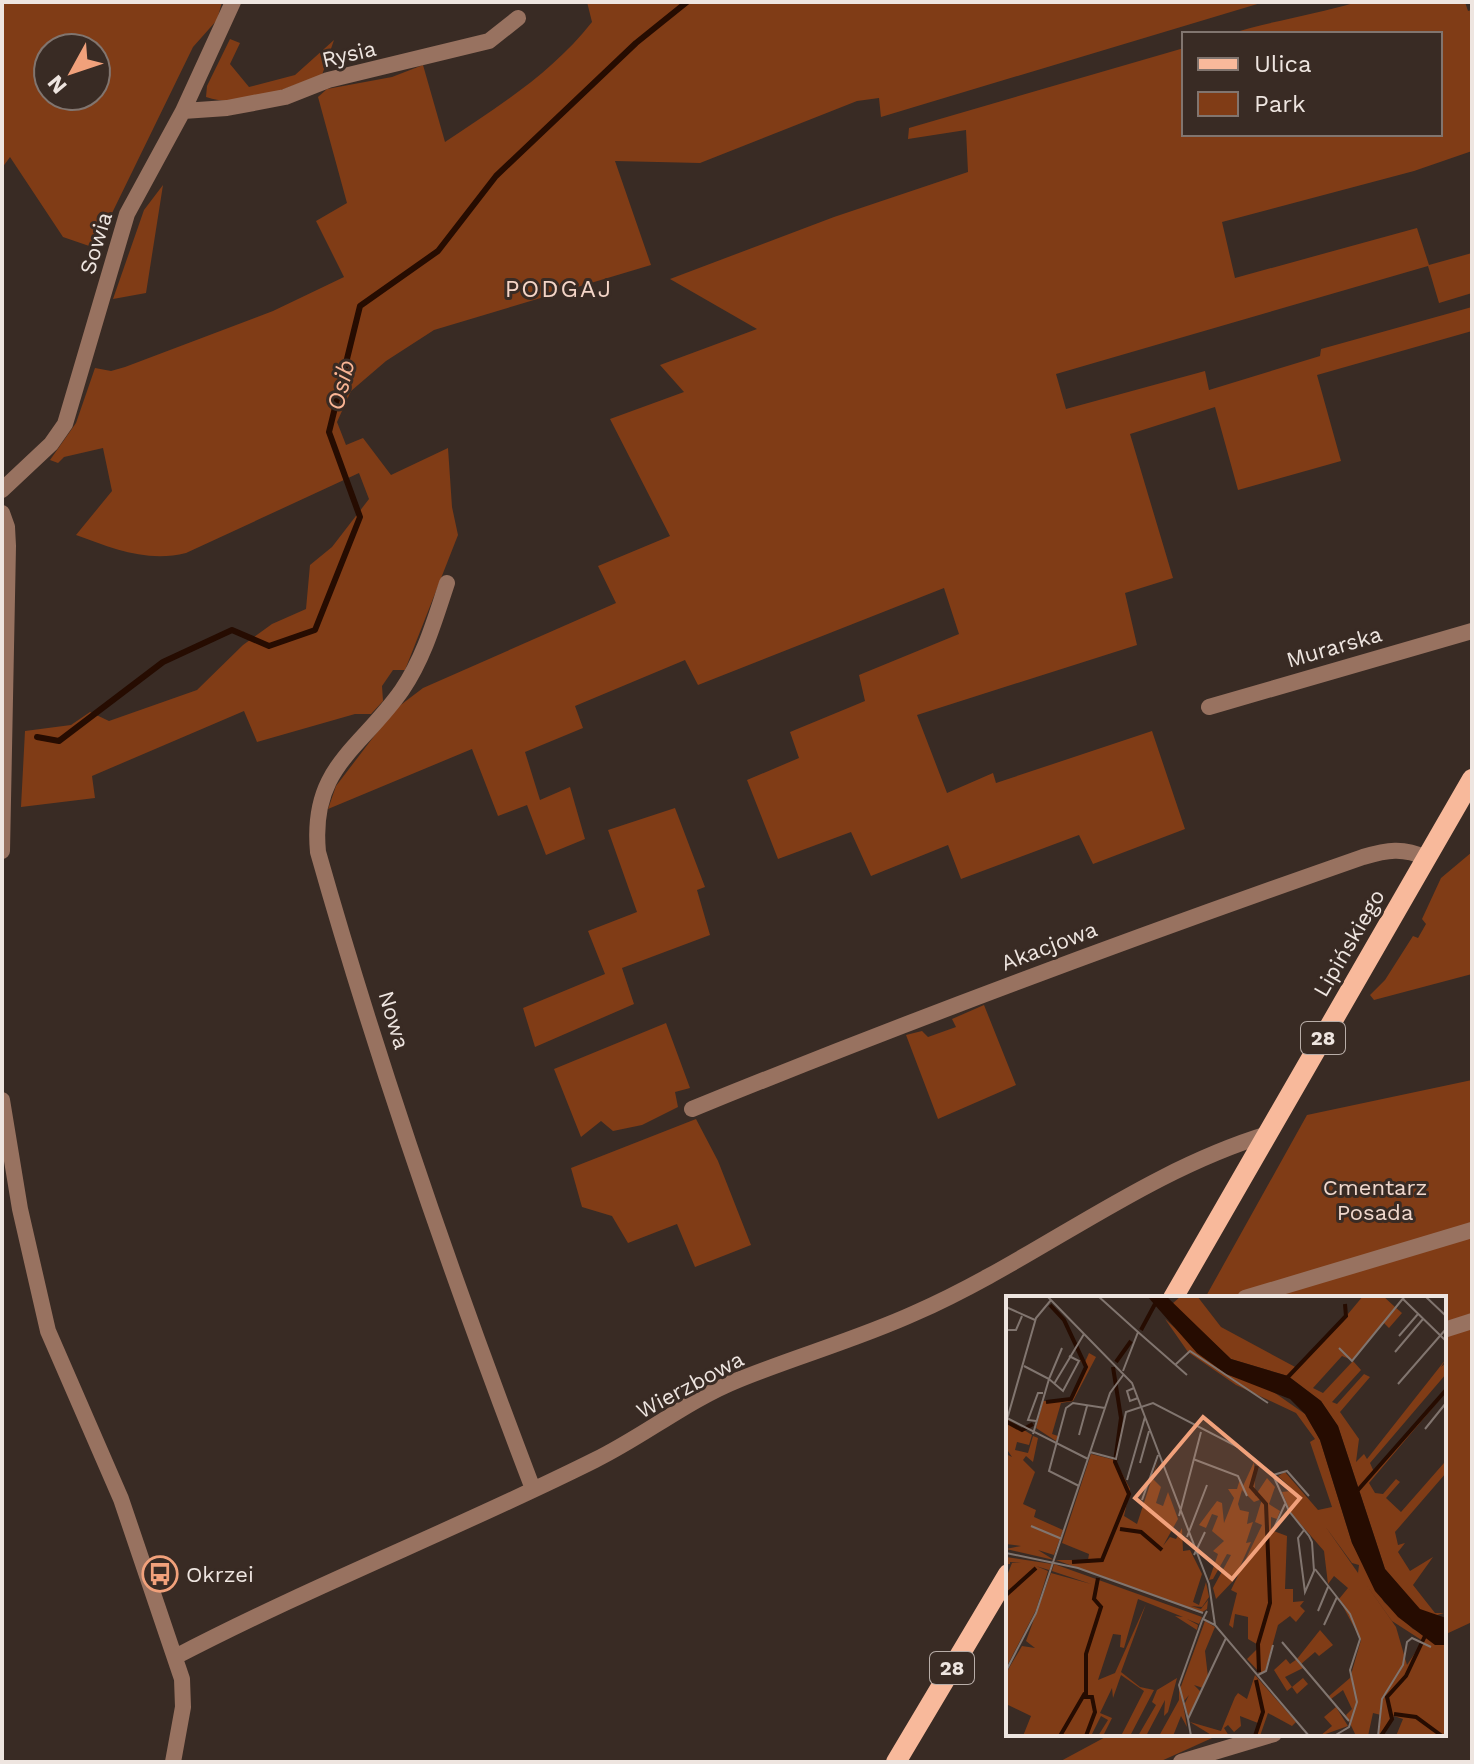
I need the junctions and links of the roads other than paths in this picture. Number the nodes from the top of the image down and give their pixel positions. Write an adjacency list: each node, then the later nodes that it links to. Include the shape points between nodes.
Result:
1 (233, 2): 3 (street, Sowia)
2 (518, 18): 3 (street, Rysia, via 489,41 328,80 285,97)
3 (183, 111): 4 (street, Sowia, via 127,214 65,424)
4 (2, 490)
5 (2, 513): 10 (street, via 8,560)
6 (447, 583): 20 (street, Nowa, via 403,688 329,782 316,829 330,895 377,1043 485,1366)
7 (1472, 631): 8 (street, Murarska)
8 (1209, 707)
9 (1472, 779): 11 (main road, Lipińskiego / 28)
10 (2, 851)
11 (1426, 858): 13 (street, Akacjowa, via 1408,849 1363,857 918,1018); 14 (main road, Lipińskiego / 28)
12 (2, 1100): 22 (street, via 48,1331 121,1499)
13 (692, 1109)
14 (1268, 1134): 16 (main road, Lipińskiego / 28); 20 (street, Wierzbowa, via 1187,1165 915,1314 736,1380)
15 (1472, 1230): 17 (street)
16 (1174, 1296)
17 (1252, 1296)
18 (1472, 1321): 19 (street)
19 (1446, 1329)
20 (533, 1489): 22 (street, Wierzbowa, via 304,1592)
21 (1006, 1577): 25 (main road, 28)
22 (175, 1657): 24 (street, via 183,1707)
23 (1267, 1736): 26 (street)
24 (173, 1762)
25 (896, 1762)
26 (1181, 1762)

